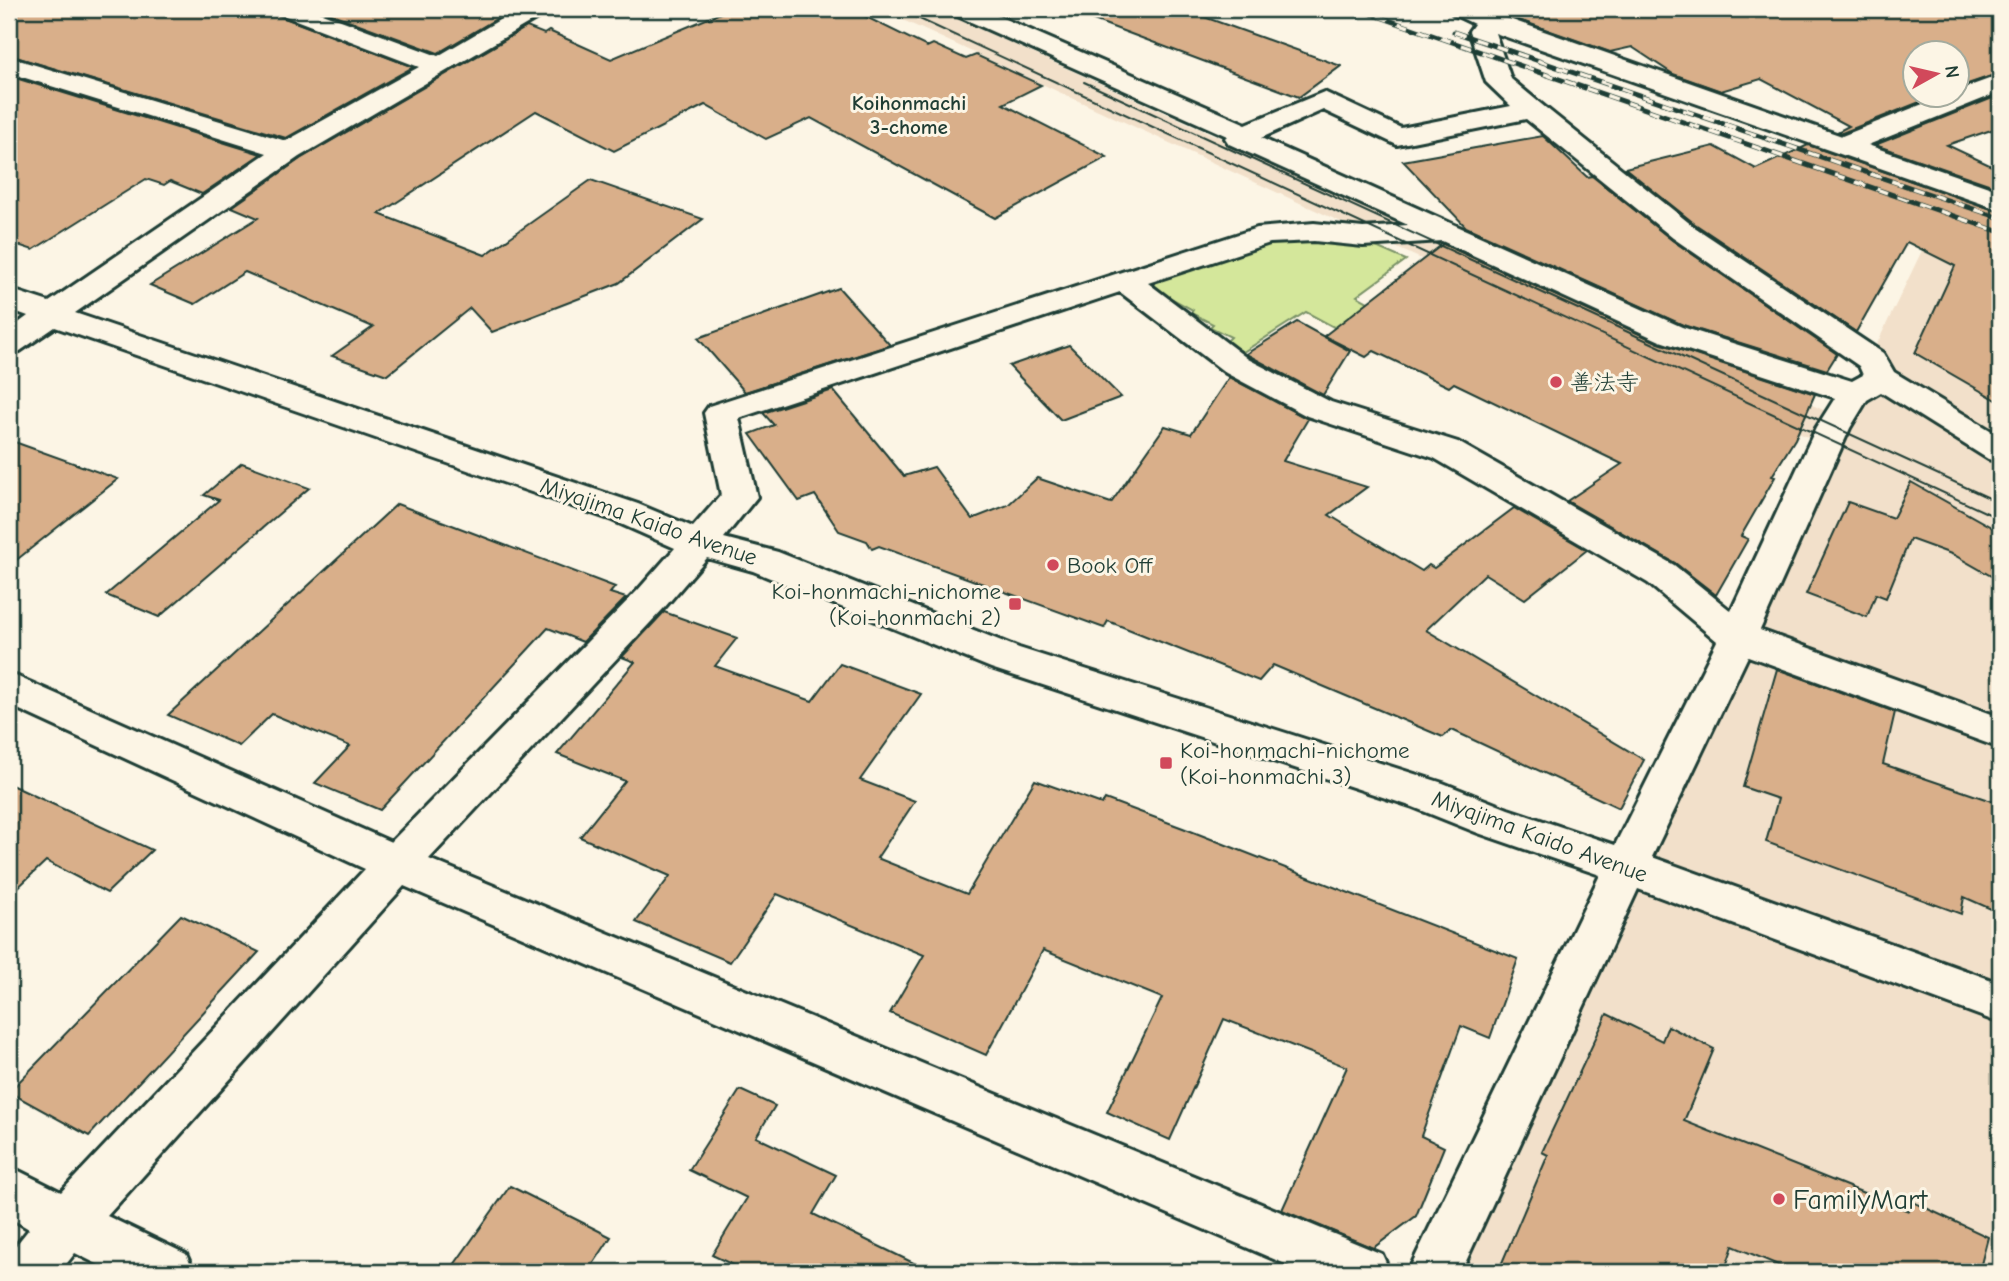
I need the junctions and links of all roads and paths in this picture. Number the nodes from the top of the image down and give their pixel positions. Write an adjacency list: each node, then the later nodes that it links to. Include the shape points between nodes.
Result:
1 (289, 9): 7 (street)
2 (535, 9): 7 (street)
3 (962, 9): 10 (street)
4 (1462, 9): 5 (street)
5 (1489, 22): 9 (street, via 1482,31 1499,82); 11 (street)
6 (9, 65): 12 (street)
7 (440, 66): 12 (street)
8 (2000, 82): 11 (street)
9 (1531, 110): 10 (street, via 1397,137 1324,100); 19 (street, via 1682,232 1872,360)
10 (1246, 134): 14 (street, via 1239,138)
11 (1842, 146): 13 (street)
12 (289, 151): 17 (street)
13 (2000, 201)
14 (1448, 232): 15 (street, via 1363,237 1266,234); 19 (street, via 1671,334)
15 (1125, 281): 21 (street, via 721,413 739,496); 22 (street, via 1237,366 1319,409 1446,450 1661,574)
16 (9, 298): 17 (street, Miyajima Kaido Avenue)
17 (51, 316): 18 (street); 21 (street, Miyajima Kaido Avenue, via 625,512)
18 (9, 344)
19 (1868, 386): 20 (street); 22 (street, via 1827,440)
20 (2000, 450)
21 (697, 542): 25 (street, via 651,598); 26 (street, Miyajima Kaido Avenue, via 765,561 1005,658 1428,795)
22 (1738, 637): 24 (street); 26 (street)
23 (9, 688): 25 (street)
24 (2000, 733)
25 (397, 864): 29 (street); 32 (street)
26 (1626, 866): 27 (street, Miyajima Kaido Avenue); 33 (street)
27 (2000, 1003)
28 (9, 1190): 29 (street)
29 (67, 1223): 30 (street); 31 (street)
30 (27, 1272)
31 (168, 1272)
32 (1364, 1272)
33 (1434, 1272)

